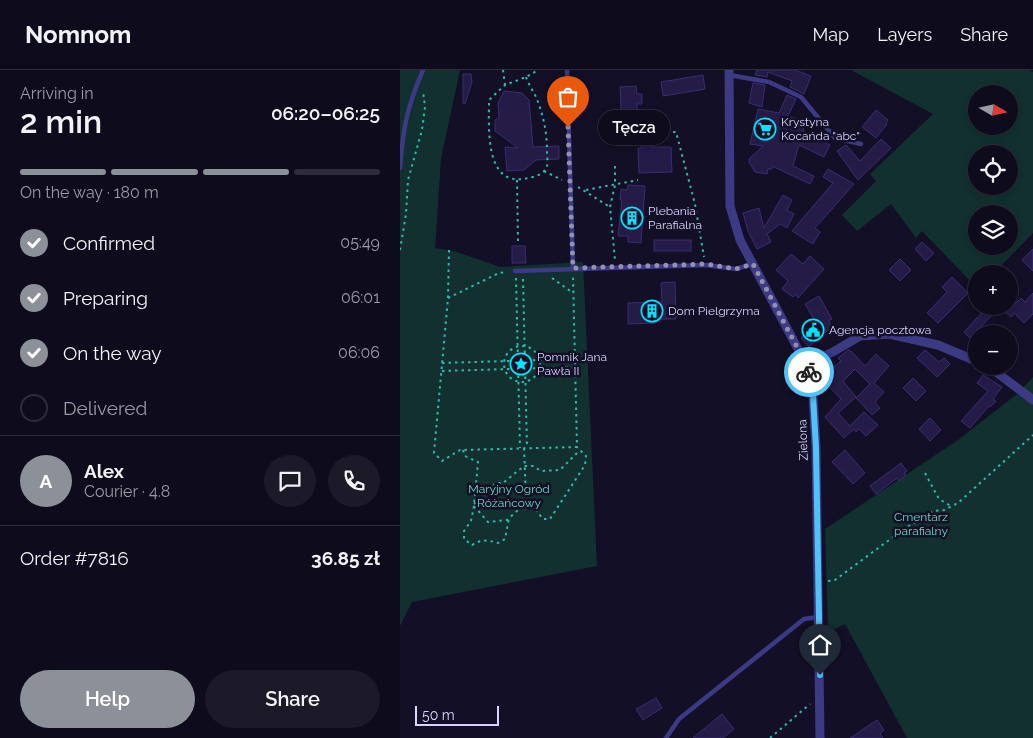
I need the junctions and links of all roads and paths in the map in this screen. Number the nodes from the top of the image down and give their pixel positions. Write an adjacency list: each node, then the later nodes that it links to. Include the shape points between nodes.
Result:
1 (424, 70): 7 (lane)
2 (504, 70): 8 (path)
3 (538, 70): 6 (path)
4 (567, 70): 23 (lane)
5 (729, 72): 10 (lane, via 769,82 801,97 835,138); 21 (street, Zielona, via 730,206 740,240)
6 (526, 77): 8 (path); 13 (path, via 538,101 547,132 548,165 536,176)
7 (419, 80): 12 (lane, via 403,129); 18 (path, via 425,107 419,146 408,180)
8 (505, 85): 13 (path, via 489,100 491,157 506,177)
9 (634, 133): 20 (path, via 676,132 695,204)
10 (861, 144)
11 (615, 166): 15 (path)
12 (400, 168)
13 (516, 180): 17 (path)
14 (638, 180): 15 (path)
15 (615, 185): 16 (path); 22 (path, via 610,217)
16 (584, 190)
17 (518, 241)
18 (400, 250)
19 (449, 250): 28 (path)
20 (706, 264): 21 (lane, via 736,269); 22 (lane)
21 (753, 264): 38 (street, Zielona)
22 (616, 266): 23 (lane)
23 (573, 268): 26 (lane); 27 (path)
24 (515, 271): 25 (lane); 28 (path, via 499,272); 29 (path)
25 (523, 271): 26 (lane); 30 (path)
26 (543, 272): 27 (path)
27 (573, 293): 32 (path)
28 (448, 298): 37 (path)
29 (517, 346): 30 (path); 35 (path, via 508,352); 36 (path)
30 (524, 346): 33 (path); 34 (path, via 534,351)
31 (968, 358): 38 (street, via 938,345 889,334 860,336)
32 (574, 359): 34 (path); 39 (path)
33 (525, 360): 34 (path); 36 (path); 41 (path)
34 (540, 360): 42 (path)
35 (504, 361): 36 (path); 37 (path); 43 (path)
36 (517, 361): 40 (path)
37 (442, 363): 44 (path)
38 (806, 364): 61 (street, Zielona, via 813,396 816,448)
39 (575, 366): 42 (path); 52 (path)
40 (518, 368): 41 (path); 43 (path); 46 (path)
41 (525, 368): 42 (path); 47 (path)
42 (540, 368): 47 (path, via 535,377)
43 (504, 369): 44 (path); 46 (path, via 509,378)
44 (442, 370): 53 (path, via 434,453 442,461)
45 (1000, 375): 48 (street)
46 (518, 383): 47 (path); 50 (path)
47 (525, 383): 51 (path)
48 (1033, 400)
49 (1033, 435): 58 (path)
50 (520, 448): 51 (path); 53 (path)
51 (525, 448): 52 (path); 54 (path)
52 (578, 448): 54 (path, via 560,470 541,471 534,466); 56 (path, via 586,456 585,465 550,519 543,519)
53 (463, 449): 57 (path, via 465,456 478,462)
54 (524, 466): 56 (path); 57 (path, via 503,483 496,483)
55 (925, 474): 58 (path, via 939,499)
56 (528, 501): 59 (path)
57 (474, 505): 59 (path, via 488,522); 59 (path, via 471,521 464,531 464,539 472,545 489,540 498,543 505,539)
58 (951, 506): 60 (path, via 933,511 904,528 835,580)
59 (509, 518)
60 (827, 582)
61 (819, 616): 62 (street, Zielona); 63 (lane, via 804,620 788,632 679,719)
62 (820, 695): 64 (path); 65 (street, Zielona)
63 (666, 738)
64 (770, 738)
65 (820, 738)

